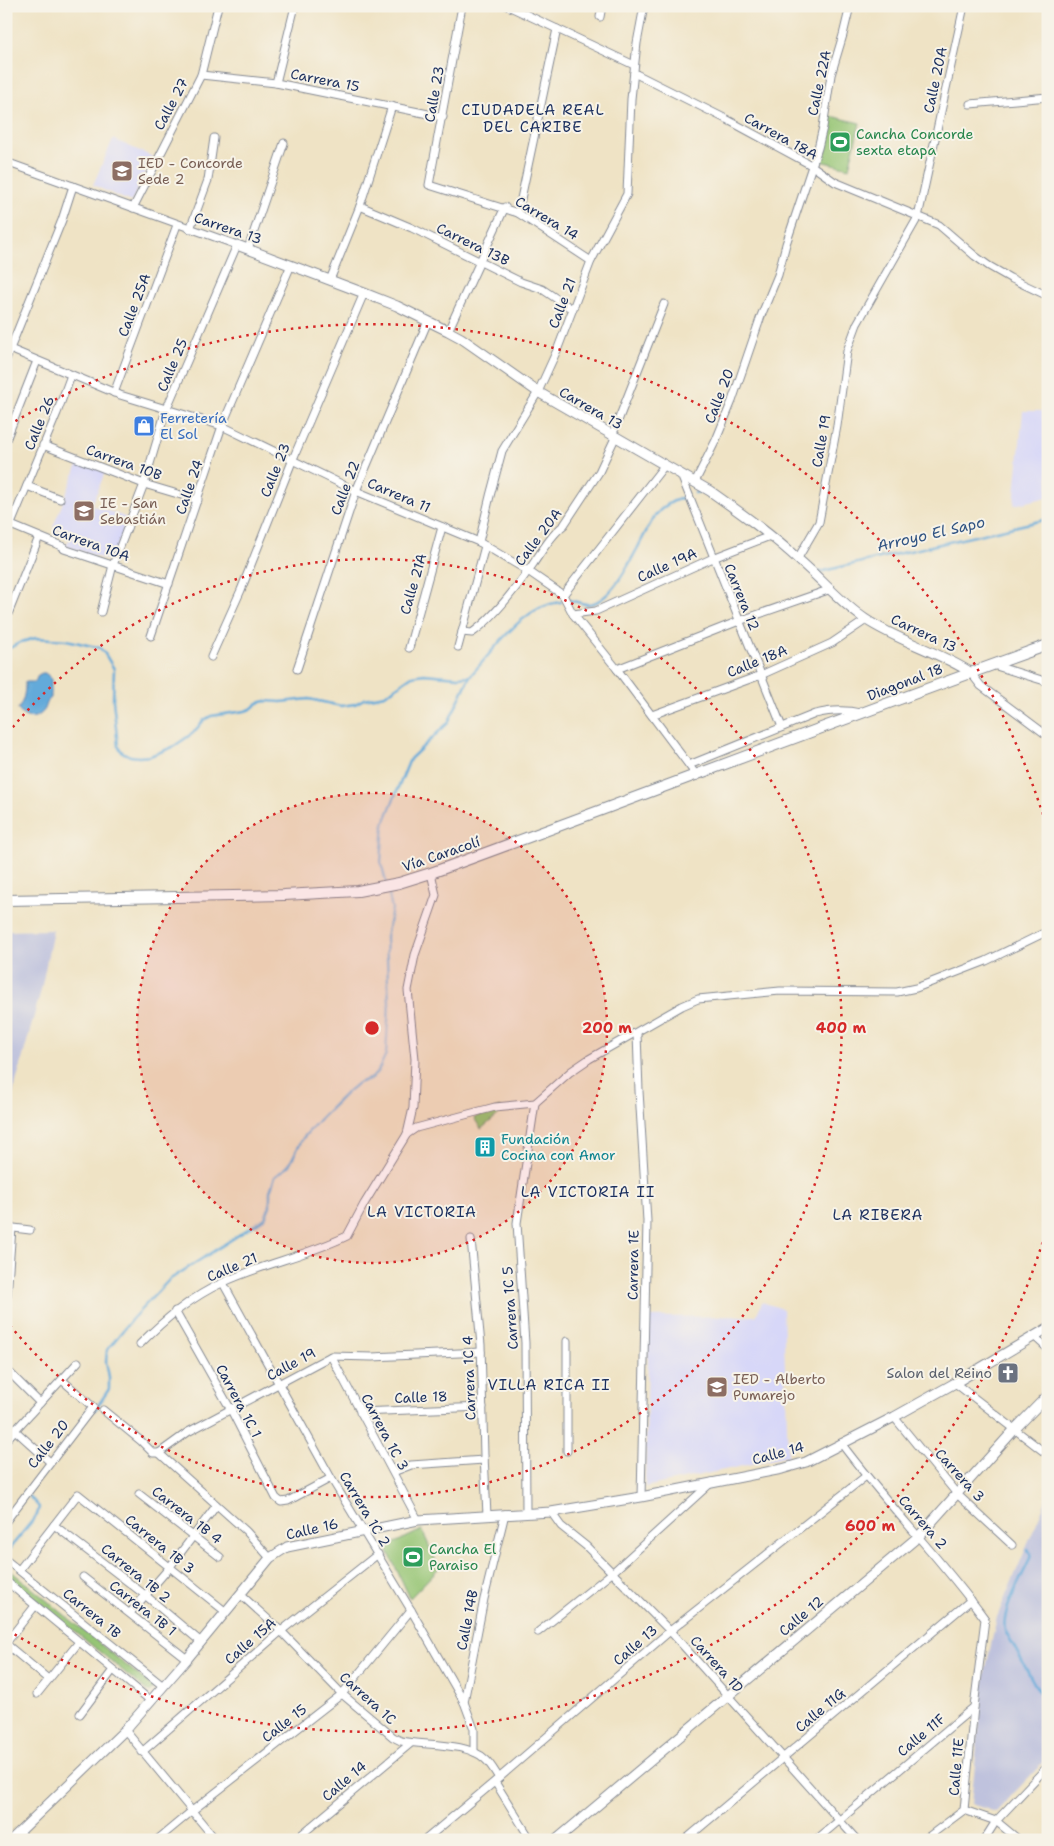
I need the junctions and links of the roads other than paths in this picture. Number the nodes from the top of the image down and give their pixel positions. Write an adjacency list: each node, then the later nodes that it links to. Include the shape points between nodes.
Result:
1 (218, 6): 12 (street, Calle 27)
2 (295, 6): 13 (street)
3 (462, 6): 17 (street, Calle 23)
4 (508, 6): 10 (street, Carrera 18A)
5 (602, 6): 9 (street)
6 (644, 6): 11 (street)
7 (850, 6): 21 (street, Calle 22A)
8 (964, 6): 28 (street, Calle 20A)
9 (600, 17)
10 (557, 29): 11 (street, Carrera 18A); 27 (street)
11 (634, 69): 21 (street, Carrera 18A); 33 (street, Calle 21, via 627,194)
12 (201, 75): 13 (street, Carrera 15); 26 (street, Calle 27)
13 (276, 83): 16 (street, Carrera 15)
14 (1048, 97): 15 (street)
15 (970, 104)
16 (392, 106): 17 (street, Carrera 15); 24 (street)
17 (443, 117): 22 (street, Calle 23)
18 (214, 138): 30 (street, via 208,180)
19 (284, 143): 32 (street)
20 (6, 162): 23 (street, Carrera 13)
21 (811, 165): 28 (street, Carrera 18A, via 836,182); 41 (street, Calle 22A, via 778,275)
22 (429, 185): 25 (street, Carrera 14)
23 (74, 186): 26 (street, Carrera 13); 45 (street)
24 (360, 206): 34 (street, Carrera 13B); 36 (street)
25 (505, 207): 27 (street, Carrera 14); 34 (street)
26 (133, 208): 29 (street, Carrera 13)
27 (518, 212): 33 (street, Carrera 14)
28 (918, 216): 38 (street, Carrera 18A, via 939,225 989,266); 43 (street, Calle 20A)
29 (177, 225): 30 (street, Carrera 13); 50 (street, Calle 25A)
30 (190, 229): 31 (street, Carrera 13)
31 (237, 246): 32 (street, Carrera 13); 51 (street, Calle 25)
32 (248, 249): 35 (street, Carrera 13)
33 (591, 261): 40 (street, Calle 21)
34 (480, 262): 40 (street, Carrera 13B, via 542,289); 44 (street)
35 (291, 265): 36 (street, Carrera 13); 52 (street, Calle 24)
36 (330, 280): 37 (street, Carrera 13)
37 (364, 293): 42 (street, Carrera 13); 56 (street, Calle 23)
38 (1048, 296)
39 (664, 304): 53 (street, Calle 20A)
40 (572, 309): 49 (street, Calle 21)
41 (761, 316): 59 (street, Calle 20, via 732,401)
42 (428, 321): 44 (street, Carrera 13); 62 (street, Calle 22)
43 (857, 324): 72 (street, Calle 19, via 847,351 837,426 818,522)
44 (448, 331): 49 (street, Carrera 13)
45 (10, 349): 46 (street); 47 (street, Carrera 11)
46 (6, 359)
47 (37, 362): 48 (street, Carrera 11); 54 (street)
48 (71, 375): 50 (street, Carrera 11); 55 (street, Calle 26)
49 (538, 392): 53 (street, Carrera 13); 70 (street, Calle 21, via 502,451)
50 (114, 393): 51 (street, Carrera 11)
51 (166, 410): 52 (street, Carrera 11); 60 (street, Calle 25)
52 (222, 426): 56 (street, Carrera 11); 64 (street, Calle 24)
53 (613, 437): 57 (street, Carrera 13); 74 (street, Calle 20A, via 599,472)
54 (6, 440)
55 (43, 445): 60 (street, Carrera 10B); 61 (street, Calle 26)
56 (293, 459): 62 (street, Carrera 11); 88 (street, Calle 23)
57 (664, 466): 58 (street, Carrera 13); 77 (street)
58 (681, 475): 59 (street, Carrera 13); 71 (street, Carrera 12)
59 (695, 482): 68 (street, Carrera 13)
60 (144, 484): 64 (street, Carrera 10B); 73 (street, Calle 25)
61 (27, 486): 63 (street); 65 (street, Calle 26)
62 (356, 491): 66 (street, Carrera 11); 90 (street, Calle 22)
63 (60, 499)
64 (198, 500): 75 (street, Calle 24)
65 (8, 524): 67 (street, Calle 26); 69 (street, Carrera 10A)
66 (442, 527): 70 (street, Carrera 11); 87 (street, Calle 21A)
67 (6, 536)
68 (770, 536): 71 (street, Calle 19A); 72 (street, Carrera 13)
69 (39, 537): 73 (street, Carrera 10A); 80 (street)
70 (482, 544): 74 (street, Carrera 11); 83 (street, Calle 21)
71 (713, 558): 79 (street, Calle 19A, via 596,611); 82 (street, Carrera 12)
72 (798, 558): 76 (street, Carrera 13)
73 (113, 566): 75 (street, Carrera 10A); 78 (street, Calle 25)
74 (528, 571): 77 (street, Carrera 11); 83 (street, Calle 20A, via 484,625 472,634)
75 (169, 584): 84 (street, Calle 24)
76 (831, 589): 81 (street, Carrera 13); 82 (street)
77 (564, 598): 79 (street, Carrera 11)
78 (101, 612)
79 (573, 614): 91 (street, Carrera 11)
80 (6, 619)
81 (866, 620): 92 (street, Carrera 13, via 952,660); 93 (street, Calle 18A, via 832,643)
82 (739, 621): 91 (street); 93 (street, Carrera 12)
83 (462, 632): 86 (street, Calle 21)
84 (151, 636)
85 (1048, 645): 89 (main road, Diagonal 18)
86 (458, 647)
87 (409, 648)
88 (211, 657)
89 (993, 665): 92 (main road, Diagonal 18); 94 (street)
90 (297, 669)
91 (617, 669): 96 (street, Carrera 11)
92 (970, 672): 95 (main road, Diagonal 18); 98 (street, Carrera 13, via 981,686)
93 (761, 675): 96 (street, Calle 18A); 97 (street, Carrera 12)
94 (1048, 682)
95 (860, 714): 97 (street, Diagonal 18, via 832,710); 100 (main road, Vía Caracolí)
96 (652, 716): 99 (street, Carrera 11)
97 (782, 727): 99 (street, Diagonal 18)
98 (1048, 736)
99 (689, 765): 100 (street, Carrera 11)
100 (697, 776): 101 (main road, Vía Caracolí)
101 (431, 873): 102 (main road, Vía Caracolí, via 358,891); 106 (street, via 436,895 415,955 408,990 415,1058 413,1108)
102 (6, 900)
103 (1048, 931): 104 (street, via 986,961 916,988 897,992 780,991 698,999)
104 (637, 1033): 105 (street, via 570,1072); 148 (street, Carrera 1E, via 647,1221)
105 (535, 1103): 106 (street, via 495,1106 416,1128); 152 (street, Carrera 1C 5, via 517,1223 525,1343)
106 (407, 1134): 110 (street, Calle 21, via 347,1236)
107 (9, 1228): 108 (street); 111 (street)
108 (30, 1230)
109 (472, 1239): 118 (street, Carrera 1C 4)
110 (223, 1283): 112 (street, Calle 21); 124 (street, Carrera 1C 2)
111 (7, 1295)
112 (175, 1311): 116 (street, Calle 21); 129 (street, Carrera 1C 1)
113 (1048, 1328): 114 (street, Calle 14)
114 (1034, 1336): 117 (street); 123 (street, Calle 14)
115 (567, 1341): 137 (street)
116 (140, 1344)
117 (1048, 1350)
118 (481, 1352): 119 (street, Calle 19); 127 (street, Carrera 1C 4)
119 (331, 1356): 124 (street, Calle 19); 130 (street, Carrera 1C 3)
120 (78, 1362): 122 (street)
121 (6, 1369): 126 (street)
122 (62, 1380): 126 (street); 141 (street, Calle 20, via 93,1408)
123 (955, 1383): 131 (street, Calle 14); 133 (street)
124 (280, 1384): 129 (street, Calle 19); 144 (street, Carrera 1C 2)
125 (1048, 1396): 133 (street, Calle 12)
126 (40, 1403): 134 (street)
127 (483, 1407): 130 (street, Calle 18); 140 (street, Carrera 1C 4)
128 (103, 1410): 138 (street, via 153,1453)
129 (231, 1410): 138 (street, Calle 19, via 188,1432); 144 (street, Carrera 1C 1, via 281,1502)
130 (360, 1412): 142 (street, Carrera 1C 3)
131 (894, 1417): 136 (street, Calle 14); 147 (street, Carrera 3)
132 (6, 1422): 134 (street)
133 (1015, 1429): 139 (street); 147 (street, Calle 12)
134 (15, 1430): 135 (street); 141 (street)
135 (6, 1440)
136 (841, 1443): 143 (street, Carrera 2); 145 (street, Calle 14, via 806,1462)
137 (567, 1451)
138 (159, 1453): 149 (street)
139 (1048, 1455)
140 (484, 1460): 142 (street, via 411,1465); 153 (street, Carrera 1C 4)
141 (50, 1462): 155 (street, Calle 20)
142 (393, 1472): 154 (street, Carrera 1C 3)
143 (866, 1476): 159 (street, Carrera 2); 178 (street, Calle 13)
144 (331, 1478): 157 (street, Carrera 1C 2)
145 (712, 1482): 148 (street, Calle 16); 167 (street)
146 (139, 1494): 158 (street, Carrera 1B 4)
147 (956, 1494): 159 (street, Calle 12); 160 (street, Carrera 3)
148 (641, 1497): 150 (street, Calle 16)
149 (216, 1506): 158 (street); 163 (street, via 246,1531)
150 (551, 1512): 152 (street, Calle 16); 167 (street, Carrera 1D, via 561,1526)
151 (506, 1514): 152 (street, Calle 16); 153 (street, Calle 16); 191 (street, Calle 14B, via 484,1599)
152 (526, 1514)
153 (488, 1515): 154 (street, Calle 16)
154 (418, 1520): 157 (street, Calle 16)
155 (6, 1521)
156 (54, 1525): 165 (street, Carrera 1B 3, via 78,1494); 166 (street); 171 (street, Carrera 1B 2)
157 (363, 1532): 161 (street, Carrera 1C 2); 163 (street, Calle 16, via 287,1547)
158 (192, 1536): 162 (street, Carrera 1B 4); 165 (street)
159 (919, 1536): 172 (street, Carrera 2); 189 (street, Calle 12)
160 (1012, 1545)
161 (378, 1554): 174 (street, Carrera 1C 2); 177 (street, Calle 15A)
162 (220, 1556)
163 (270, 1558): 170 (street, Calle 16)
164 (6, 1560): 166 (street, Carrera 1B)
165 (169, 1568): 171 (street); 175 (street, Carrera 1B 3)
166 (19, 1570): 186 (street, Carrera 1B)
167 (613, 1572): 178 (street, Carrera 1D); 179 (street)
168 (84, 1577): 176 (street, Carrera 1B 1)
169 (6, 1581): 173 (street)
170 (240, 1594): 175 (street, Calle 16); 177 (street, Carrera 1C)
171 (145, 1595): 176 (street); 181 (street, Carrera 1B 2)
172 (971, 1600): 192 (street, Carrera 2, via 984,1619); 198 (street, Calle 11G)
173 (35, 1606): 180 (street); 182 (street)
174 (411, 1610): 188 (street, Calle 15); 191 (street, Carrera 1C 2)
175 (226, 1612): 181 (street, Calle 16)
176 (130, 1613): 183 (street, Carrera 1B 1)
177 (281, 1630): 188 (street, Carrera 1C); 196 (street, Calle 15A)
178 (670, 1631): 189 (street, Carrera 1D); 200 (street, Calle 13)
179 (538, 1632)
180 (79, 1642): 184 (street); 185 (street)
181 (201, 1642): 183 (street, Calle 16)
182 (6, 1643): 185 (street)
183 (187, 1659): 186 (street, Calle 16)
184 (114, 1670): 190 (street); 193 (street)
185 (48, 1679): 187 (street)
186 (163, 1686): 190 (street, Calle 16)
187 (37, 1694)
188 (342, 1694): 195 (street, Carrera 1C, via 393,1737); 202 (street, Calle 15)
189 (728, 1695): 198 (street, Carrera 1D); 211 (street, Calle 12)
190 (151, 1701): 194 (street, Calle 16)
191 (464, 1702): 197 (street, Carrera 1C 2, via 474,1729)
192 (974, 1707): 201 (street, Calle 11E); 203 (street, Calle 11F)
193 (80, 1714)
194 (124, 1730): 196 (street); 205 (street, Calle 16)
195 (411, 1743): 197 (street, Carrera 1C); 208 (street, Calle 14)
196 (142, 1752): 202 (street)
197 (474, 1752): 200 (street, Carrera 1C, via 486,1759)
198 (782, 1757): 203 (street, Carrera 1D); 212 (street, Calle 11G)
199 (1048, 1766): 204 (street)
200 (497, 1780): 209 (street, Calle 13); 210 (street, Carrera 1C)
201 (964, 1810): 204 (street); 215 (street, Calle 11E)
202 (192, 1811): 206 (street, Calle 15); 207 (street)
203 (840, 1820): 213 (street, Calle 11F); 214 (street, Carrera 1D)
204 (996, 1821): 216 (street); 217 (street)
205 (11, 1840)
206 (157, 1840)
207 (216, 1840)
208 (295, 1840)
209 (425, 1840)
210 (531, 1840)
211 (556, 1840)
212 (685, 1840)
213 (816, 1840)
214 (857, 1840)
215 (924, 1840)
216 (984, 1840)
217 (1019, 1840)

